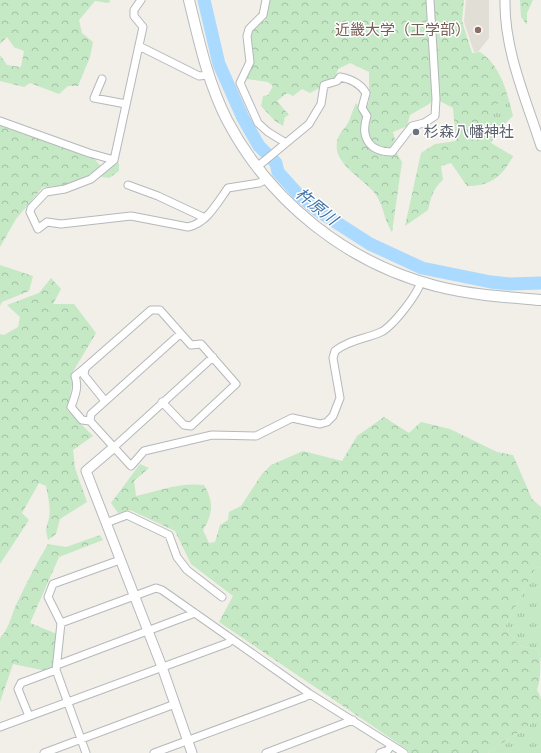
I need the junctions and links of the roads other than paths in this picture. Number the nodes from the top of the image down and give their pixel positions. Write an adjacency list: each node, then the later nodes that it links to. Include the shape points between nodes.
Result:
1 (141, 0): 6 (street, via 134,10 134,16 143,27)
2 (189, 0): 7 (main road)
3 (266, 0): 11 (street, via 263,15 249,29 247,36 250,62 240,83 258,123)
4 (430, 0): 11 (street, via 435,116 424,123 412,126 392,152 383,152 368,143 363,128 366,116 362,108 366,93 352,80 340,77 337,81 324,85 321,104 310,124)
5 (506, 0): 12 (street, via 505,14 511,52)
6 (139, 46): 7 (street, via 199,76); 9 (street)
7 (209, 75): 14 (main road, via 227,120)
8 (102, 79): 9 (street, via 94,98)
9 (126, 104): 13 (street)
10 (0, 121): 13 (street, via 90,154)
11 (286, 143): 14 (street)
12 (541, 146)
13 (114, 160): 17 (street, via 91,179 65,189 46,192 30,212 38,229 47,222 61,224 131,216 188,227 197,225)
14 (257, 167): 15 (main road)
15 (266, 179): 17 (street, via 259,183 228,188); 18 (main road, via 316,228 343,247)
16 (128, 186): 17 (street, via 158,196)
17 (205, 218)
18 (421, 282): 19 (main road, via 477,294); 26 (street, via 390,326 335,351 333,358 340,398 327,422 320,424 292,418 256,436 212,435 144,451 131,466)
19 (541, 300)
20 (180, 334): 21 (street, via 191,345 201,344); 22 (street, via 160,310 151,310); 23 (street)
21 (213, 357): 24 (street); 24 (street, via 236,384 191,426 184,425)
22 (85, 368): 23 (street, via 84,375); 25 (street, via 75,376 78,382 71,407 82,420)
23 (105, 401): 25 (street, via 91,414)
24 (162, 402): 26 (street)
25 (90, 421): 26 (street)
26 (113, 448): 27 (street, via 86,471)
27 (106, 523): 28 (street); 30 (street, via 128,515 169,535 177,557 187,570)
28 (120, 560): 29 (street); 32 (street, via 52,584 48,596)
29 (133, 595): 31 (street, via 156,588); 32 (street); 33 (street)
30 (222, 597)
31 (195, 613): 33 (street); 34 (street)
32 (61, 623): 35 (street)
33 (148, 632): 35 (street); 36 (street)
34 (232, 639): 36 (street, via 228,643); 37 (street)
35 (57, 667): 38 (street); 40 (street, via 21,683 18,689)
36 (162, 667): 38 (street); 39 (street)
37 (310, 694): 41 (street); 44 (street)
38 (68, 702): 40 (street); 43 (street)
39 (174, 704): 43 (street); 44 (street)
40 (29, 716): 42 (street)
41 (353, 720): 45 (street); 50 (street)
42 (0, 728)
43 (81, 739): 46 (street); 47 (street)
44 (188, 740): 48 (street); 49 (street)
45 (391, 745): 51 (street, via 388,750); 52 (street)
46 (44, 753)
47 (86, 753)
48 (154, 753)
49 (192, 753)
50 (266, 753)
51 (380, 753)
52 (404, 753)

